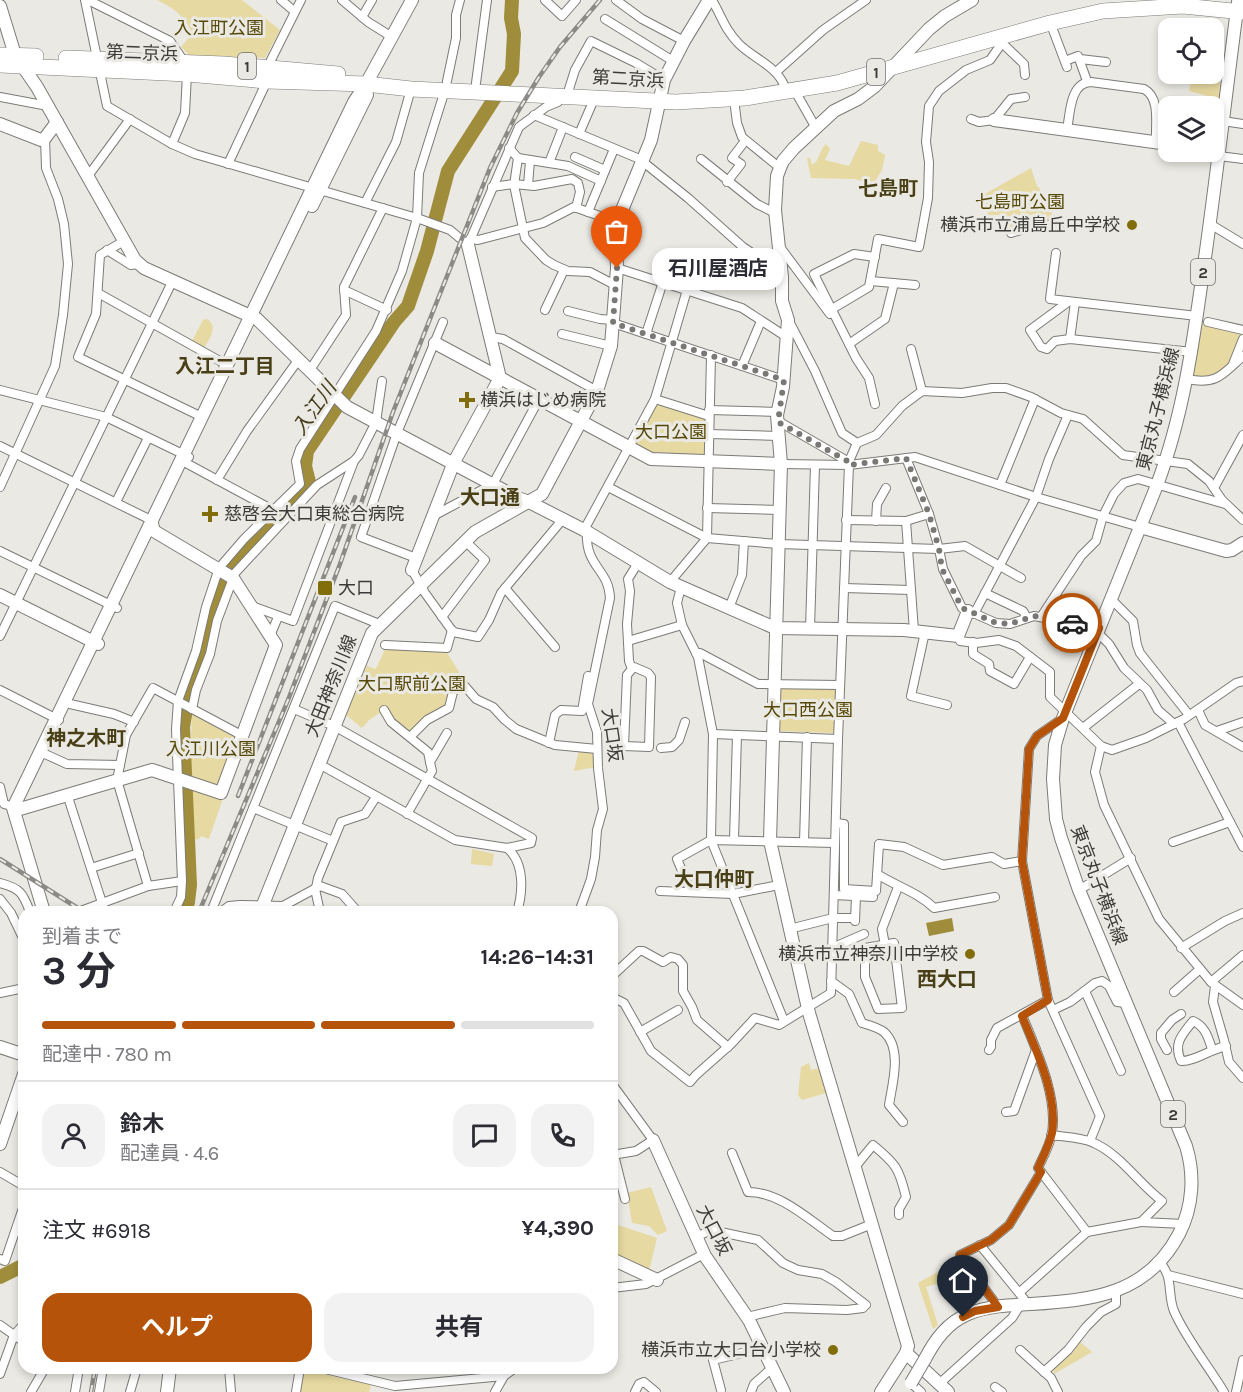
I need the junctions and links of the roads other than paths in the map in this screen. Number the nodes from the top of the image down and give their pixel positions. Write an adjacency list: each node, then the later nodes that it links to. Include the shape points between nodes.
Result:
1 (86, 0): 31 (street); 33 (street, via 170,41)
2 (281, 0): 18 (street)
3 (301, 0): 18 (street)
4 (342, 0): 19 (street)
5 (372, 0): 19 (street)
6 (412, 0): 22 (street)
7 (460, 0): 40 (street)
8 (487, 0): 38 (street)
9 (545, 0): 10 (street, via 562,16)
10 (576, 0)
11 (616, 0): 24 (street)
12 (866, 0): 39 (street, via 823,30)
13 (972, 0): 25 (street, via 929,29)
14 (1124, 0): 25 (highway, 第二京浜 / 1, via 1071,9)
15 (706, 2): 24 (street); 39 (street, via 741,46)
16 (0, 6): 26 (street)
17 (1237, 6): 23 (highway, 第二京浜 / 1, via 1103,11); 50 (street, 東京丸子横浜線 / 2)
18 (294, 11): 34 (street)
19 (362, 17): 22 (street)
20 (604, 19): 28 (street)
21 (1053, 30): 27 (street, via 1066,64 1078,56)
22 (392, 37): 36 (street)
23 (999, 40): 32 (highway, 第二京浜 / 1); 35 (street, via 1024,64); 106 (street, via 990,60 966,70 939,91 929,106 928,198 919,247 878,240)
24 (684, 41): 28 (street)
25 (906, 54): 32 (street); 39 (highway, 第二京浜 / 1, via 838,74)
26 (13, 58): 30 (highway, 第二京浜 / 1); 31 (highway, 第二京浜 / 1); 49 (street)
27 (1080, 59): 29 (street); 37 (street)
28 (673, 61): 43 (street)
29 (1106, 62)
30 (0, 65)
31 (98, 65): 33 (highway, 第二京浜 / 1); 53 (street, via 107,106)
32 (893, 67): 39 (highway, 第二京浜 / 1, via 837,83); 61 (street, via 858,99 834,111)
33 (186, 68): 34 (highway, 第二京浜 / 1); 67 (street, via 185,113)
34 (267, 74): 36 (highway, 第二京浜 / 1); 79 (street)
35 (1024, 75)
36 (368, 81): 40 (highway, 第二京浜 / 1); 42 (highway, 第二京浜 / 1); 88 (street, via 357,94)
37 (1087, 81): 52 (street, via 1149,92); 62 (street, via 1072,100)
38 (476, 83): 40 (highway, 第二京浜 / 1); 41 (highway, 第二京浜 / 1)
39 (785, 83): 43 (highway, 第二京浜 / 1, via 698,93); 48 (highway, 第二京浜 / 1); 61 (street)
40 (446, 86): 41 (highway, 第二京浜 / 1); 42 (highway, 第二京浜 / 1); 94 (street, via 419,173)
41 (491, 88): 44 (highway, 第二京浜 / 1)
42 (411, 89): 89 (street, via 396,142)
43 (661, 91): 44 (highway, 第二京浜 / 1); 44 (street, via 627,58 591,41); 46 (highway, 第二京浜 / 1); 48 (highway, 第二京浜 / 1); 76 (street, via 651,140)
44 (564, 92): 46 (highway, 第二京浜 / 1); 51 (street, via 558,102)
45 (0, 96): 49 (street)
46 (595, 97): 63 (street)
47 (1025, 97): 55 (street, via 1011,99)
48 (734, 99): 65 (street, via 737,123)
49 (48, 106): 57 (street)
50 (1224, 113)
51 (534, 115): 60 (street); 68 (street, via 519,127)
52 (1158, 117)
53 (130, 119): 67 (street); 82 (street)
54 (970, 119): 55 (street)
55 (994, 120): 62 (street)
56 (1224, 121): 59 (street)
57 (57, 122): 64 (street); 82 (street)
58 (0, 124): 64 (street, via 34,139)
59 (1243, 124)
60 (563, 127): 63 (street); 78 (street)
61 (816, 128): 80 (street)
62 (1067, 130): 66 (street)
63 (579, 134): 69 (street)
64 (45, 138): 163 (street, via 46,168 64,224 68,264 55,366)
65 (745, 141): 80 (street); 84 (street, via 732,158 741,164)
66 (1158, 143)
67 (172, 144): 79 (street)
68 (509, 148): 71 (street); 87 (street)
69 (614, 148): 76 (street); 81 (street)
70 (1224, 153): 74 (street)
71 (518, 158): 75 (street); 85 (street)
72 (575, 158): 81 (street)
73 (702, 159): 84 (street)
74 (1243, 159)
75 (530, 161): 78 (street); 86 (street)
76 (642, 161): 95 (street); 110 (street, via 744,247)
77 (1217, 162): 96 (street, 東京丸子横浜線 / 2)
78 (549, 163): 83 (street, via 568,166)
79 (228, 164): 88 (street)
80 (780, 168): 93 (street)
81 (605, 170): 83 (street)
82 (88, 177): 100 (street)
83 (601, 181): 92 (street)
84 (727, 182): 93 (street)
85 (514, 184): 86 (street); 87 (street); 98 (street)
86 (528, 185): 91 (street, via 572,179 578,183 580,192)
87 (492, 187): 101 (street)
88 (315, 190): 89 (street); 125 (street)
89 (365, 203): 90 (street)
90 (383, 208): 94 (street); 117 (street)
91 (576, 208): 92 (street); 98 (street)
92 (588, 212): 95 (street)
93 (775, 213): 103 (street)
94 (417, 218): 101 (street); 121 (street)
95 (617, 222): 108 (street, 大田神奈川線)
96 (1210, 224): 102 (street); 130 (street, 東京丸子横浜線 / 2)
97 (1059, 226): 99 (street, via 1040,224)
98 (524, 228): 101 (street); 109 (street, via 525,238 546,260)
99 (1011, 233)
100 (124, 241): 104 (street); 107 (street)
101 (469, 242): 135 (street)
102 (1243, 244)
103 (780, 247): 110 (street); 124 (street, via 830,314)
104 (107, 250): 107 (street, via 131,265); 119 (street, via 100,255)
105 (1056, 253): 120 (street, via 1050,300)
106 (875, 257): 112 (street); 124 (street, via 854,254 814,274)
107 (140, 264): 111 (street)
108 (617, 268): 113 (street); 115 (street, 大田神奈川線)
109 (564, 270): 115 (street, via 590,272); 122 (street)
110 (782, 273): 126 (street)
111 (172, 280): 125 (street); 131 (street)
112 (871, 281): 114 (street); 124 (street, via 869,287)
113 (663, 282): 118 (street); 134 (street)
114 (894, 283): 116 (street); 141 (street, via 885,319)
115 (615, 285): 129 (street, 大田神奈川線)
116 (915, 285)
117 (344, 290): 121 (street); 151 (street, via 346,315)
118 (687, 290): 127 (street, via 742,308); 139 (street)
119 (98, 293): 131 (street); 153 (street, via 96,314 78,357)
120 (1071, 302): 130 (street); 137 (street); 137 (street, via 1030,330 1041,347 1047,349 1055,341)
121 (387, 310): 164 (street)
122 (545, 310)
123 (568, 311): 129 (street)
124 (833, 311): 141 (street)
125 (254, 317): 147 (street); 148 (street); 182 (street)
126 (788, 320): 136 (street); 178 (street, via 842,433)
127 (761, 321): 136 (street); 149 (street)
128 (443, 322): 140 (street)
129 (613, 322): 134 (street); 142 (street, 大田神奈川線)
130 (1207, 322): 132 (street); 144 (street, 東京丸子横浜線 / 2)
131 (152, 323): 148 (street); 153 (street)
132 (1243, 330)
133 (562, 334): 142 (street)
134 (646, 334): 139 (street)
135 (491, 337): 152 (street); 158 (street, via 503,339)
136 (788, 338): 155 (street)
137 (1070, 339): 144 (street)
138 (1243, 339): 150 (street)
139 (672, 342): 145 (street); 161 (street)
140 (435, 343): 152 (street); 173 (street)
141 (849, 344): 165 (street, via 869,378)
142 (611, 346): 158 (street, 大田神奈川線)
143 (911, 349): 159 (street)
144 (1192, 352): 154 (street, 東京丸子横浜線 / 2)
145 (711, 355): 149 (street); 166 (street)
146 (1243, 356): 150 (street)
147 (299, 359): 151 (street); 191 (street)
148 (227, 365): 169 (street)
149 (742, 366): 155 (street)
150 (1232, 366): 154 (street, via 1220,378 1202,382)
151 (310, 370): 164 (street)
152 (500, 378): 160 (street); 187 (street)
153 (124, 379): 168 (street); 169 (street)
154 (1187, 379): 184 (street, 東京丸子横浜線 / 2)
155 (784, 380): 170 (street)
156 (382, 381): 171 (street)
157 (0, 390): 163 (street)
158 (597, 391): 172 (street, 大田神奈川線)
159 (922, 391): 162 (street, via 962,393 1006,388); 178 (street, via 876,435)
160 (539, 399): 172 (street); 193 (street)
161 (655, 399): 166 (street); 180 (street)
162 (1035, 399): 167 (street); 194 (street)
163 (41, 400): 168 (street); 181 (street)
164 (340, 400): 171 (street); 205 (street, via 300,449 296,461 300,484)
165 (875, 404)
166 (709, 413): 170 (street); 174 (street)
167 (1068, 415): 184 (street, via 1091,424 1123,455); 200 (street)
168 (106, 417): 177 (street); 192 (street)
169 (202, 417): 182 (street)
170 (778, 417): 176 (street); 189 (street)
171 (376, 422): 173 (street); 185 (street)
172 (581, 422): 180 (street); 201 (street, 大田神奈川線, via 542,495)
173 (397, 433): 187 (street); 229 (street, via 361,537)
174 (709, 434): 176 (street); 186 (street)
175 (1243, 435): 199 (street)
176 (779, 436): 188 (street)
177 (148, 438): 182 (street); 202 (street)
178 (857, 443): 189 (street)
179 (0, 446): 181 (street)
180 (628, 447): 186 (street, via 651,459); 197 (street)
181 (16, 453): 192 (street); 196 (street)
182 (186, 458): 191 (street); 215 (street)
183 (906, 458): 189 (street); 194 (street, via 915,457); 208 (street)
184 (1167, 460): 195 (street, 東京丸子横浜線 / 2); 199 (street, via 1188,464)
185 (354, 461): 233 (street, via 316,485); 248 (street, via 293,621)
186 (708, 461): 188 (street); 204 (street)
187 (454, 462): 193 (street); 207 (street)
188 (781, 464): 190 (street); 206 (street)
189 (849, 464): 190 (street); 211 (street)
190 (815, 465): 223 (street)
191 (217, 480): 205 (street)
192 (75, 482): 202 (street); 230 (street)
193 (493, 484): 201 (street); 207 (street)
194 (1000, 485): 200 (street)
195 (1157, 485): 203 (street); 209 (street, via 1138,479 1124,483); 216 (street, 東京丸子横浜線 / 2)
196 (0, 486)
197 (608, 487): 217 (street); 218 (street)
198 (886, 488): 212 (street, via 877,504)
199 (1214, 488): 203 (street)
200 (1036, 497): 209 (street); 231 (street)
201 (529, 501): 210 (street); 219 (street, 大田神奈川線)
202 (116, 502): 215 (street)
203 (1226, 504): 213 (street)
204 (707, 508): 206 (street); 218 (street)
205 (273, 510): 232 (street)
206 (779, 510): 221 (street)
207 (434, 513): 229 (street)
208 (929, 514): 214 (street); 226 (street)
209 (1103, 516): 216 (street); 250 (street, via 1096,541 1081,556)
210 (563, 519): 217 (street); 237 (street)
211 (846, 520): 212 (street); 224 (street)
212 (876, 520): 214 (street)
213 (1243, 520)
214 (906, 521): 225 (street)
215 (152, 526): 232 (street); 245 (street)
216 (1140, 527): 222 (street, via 1226,551); 242 (street, 東京丸子横浜線 / 2)
217 (586, 531): 228 (street); 270 (street, 大口坂, via 590,557 610,590)
218 (707, 538): 220 (street); 236 (street)
219 (465, 541): 235 (street, 大田神奈川線); 249 (street, via 485,560)
220 (744, 541): 221 (street); 246 (street, via 742,575)
221 (778, 543): 223 (street); 254 (street)
222 (1243, 543)
223 (812, 545): 224 (street); 255 (street)
224 (846, 546): 225 (street); 238 (street)
225 (908, 548): 226 (street); 239 (street)
226 (939, 549): 231 (street, via 965,546); 247 (street, via 942,569 962,608)
227 (0, 551): 230 (street)
228 (638, 563): 236 (street); 263 (street, via 628,579)
229 (414, 564): 235 (street)
230 (34, 567): 243 (street); 245 (street)
231 (1000, 567): 234 (street); 240 (street)
232 (221, 569): 233 (street); 277 (street, via 206,607)
233 (233, 578): 244 (street); 280 (street)
234 (1021, 578)
235 (420, 584): 249 (street); 252 (street, 大田神奈川線)
236 (675, 585): 246 (street); 253 (street)
237 (505, 588): 257 (street, via 478,637); 267 (street)
238 (844, 588): 239 (street); 256 (street)
239 (910, 590): 259 (street)
240 (986, 593): 247 (street); 251 (street, via 1023,611)
241 (0, 595): 243 (street)
242 (1111, 599): 258 (street, 東京丸子横浜線 / 2); 285 (street, via 1133,621 1140,653)
243 (16, 603): 260 (street); 265 (street)
244 (252, 606): 248 (street); 261 (street)
245 (113, 607): 265 (street)
246 (729, 608): 254 (street)
247 (971, 612): 251 (street, via 996,623 1010,624); 262 (street)
248 (278, 616): 261 (street)
249 (442, 616): 257 (street)
250 (1041, 617): 251 (street); 258 (street)
251 (1028, 618)
252 (379, 624): 281 (street, via 335,606); 291 (street, 大田神奈川線)
253 (682, 625): 263 (street); 268 (street)
254 (775, 628): 255 (street); 273 (street)
255 (810, 628): 256 (street)
256 (842, 629): 259 (street); 275 (street)
257 (452, 630): 266 (street, via 447,648)
258 (1098, 630): 274 (street); 284 (street, 東京丸子横浜線 / 2)
259 (920, 632): 262 (street); 279 (street, via 911,696)
260 (0, 636)
261 (270, 636): 297 (street, via 275,649)
262 (958, 636): 264 (street, via 960,641)
263 (628, 641): 271 (street)
264 (973, 642): 269 (street, via 999,640); 269 (street, via 974,654 989,664 990,671 1014,684)
265 (95, 643): 278 (street); 286 (street)
266 (385, 645)
267 (555, 647)
268 (696, 653): 273 (street, via 758,684); 295 (street)
269 (1030, 657): 284 (street, via 1050,672 1050,697)
270 (596, 666): 302 (street, via 591,666 582,711 561,710 555,715); 306 (street, 大口坂, via 588,704 597,732)
271 (632, 669): 271 (street, via 627,675 624,746 649,747 651,677)
272 (1243, 681): 283 (street)
273 (774, 684): 275 (street); 298 (street)
274 (1139, 684): 290 (street, via 1158,710); 292 (street)
275 (840, 686): 301 (street)
276 (0, 690): 286 (street)
277 (180, 702): 280 (street); 287 (street, via 153,688); 313 (street, via 176,729)
278 (70, 704): 286 (street); 287 (street)
279 (947, 705)
280 (192, 709): 297 (street)
281 (294, 709): 291 (street); 318 (street)
282 (384, 710): 299 (street, via 391,722)
283 (1198, 710): 285 (street); 293 (street, via 1205,725)
284 (1064, 715): 292 (street); 334 (street, via 1037,736 1029,749); 343 (street, 東京丸子横浜線 / 2, via 1054,754 1054,801 1059,831)
285 (1189, 716): 290 (street)
286 (58, 719): 307 (street); 317 (street)
287 (134, 722): 310 (street, via 126,735)
288 (684, 722): 305 (street, via 679,740 672,747)
289 (1243, 722): 293 (street)
290 (1176, 723): 303 (street, via 1112,750); 320 (street)
291 (334, 726): 309 (street, 大田神奈川線); 311 (street)
292 (1083, 728): 303 (street)
293 (1217, 732): 304 (street)
294 (447, 733): 308 (street)
295 (713, 734): 296 (street); 323 (street)
296 (738, 735): 298 (street); 324 (street)
297 (243, 736): 313 (street, via 221,793)
298 (772, 736): 300 (street); 326 (street)
299 (410, 737): 302 (street, via 427,720 449,708 453,692 463,684 476,699 493,707 516,729); 308 (street, via 428,752)
300 (807, 737): 301 (street); 327 (street)
301 (838, 738): 321 (street)
302 (549, 743): 306 (street)
303 (1101, 746): 333 (street, via 1095,772 1104,805)
304 (1243, 747)
305 (661, 748)
306 (597, 749): 363 (street, 大口坂, via 603,809 591,879)
307 (45, 754): 310 (street, via 67,764); 317 (street)
308 (430, 762): 311 (street, via 432,771)
309 (319, 764): 316 (street); 322 (street, 大田神奈川線)
310 (120, 765): 312 (street)
311 (428, 779): 319 (street); 331 (street, via 532,838 531,843)
312 (117, 780): 313 (street, via 152,770); 315 (street); 332 (street)
313 (181, 780): 337 (street)
314 (0, 787): 317 (street, via 4,804)
315 (67, 794): 317 (street); 335 (street)
316 (376, 797): 319 (street); 325 (street, via 365,814 341,822)
317 (16, 808): 353 (street)
318 (253, 808): 322 (street); 357 (street)
319 (407, 814): 331 (street, via 455,840)
320 (1230, 822): 328 (street); 330 (street)
321 (836, 823): 329 (street); 336 (street, via 844,824 844,889 876,891)
322 (295, 825): 325 (street); 358 (street, 大田神奈川線)
323 (711, 840): 324 (street); 345 (street, via 677,859); 346 (street)
324 (734, 840): 326 (street)
325 (333, 841): 342 (street)
326 (770, 841): 327 (street); 339 (street)
327 (804, 842): 329 (street)
328 (1173, 842)
329 (835, 843): 347 (street)
330 (1243, 847)
331 (507, 848): 362 (street, via 515,856 521,876)
332 (139, 853): 335 (street); 340 (street)
333 (1131, 858): 343 (street); 371 (street, via 1159,918)
334 (1022, 861): 336 (street, via 1004,864 992,857 943,865 904,847 879,844); 382 (street)
335 (91, 868): 354 (street)
336 (877, 874): 341 (street)
337 (182, 881): 340 (street); 356 (street)
338 (0, 883): 352 (street, via 24,894)
339 (778, 885): 346 (street); 367 (street)
340 (148, 886): 355 (street)
341 (898, 887): 350 (street, via 924,898 934,908); 369 (street, via 882,929)
342 (316, 888): 359 (street); 360 (street); 361 (street, via 342,894)
343 (1079, 890): 383 (street, 東京丸子横浜線 / 2)
344 (660, 891): 345 (street)
345 (692, 892): 346 (street)
346 (733, 894): 390 (street)
347 (834, 895): 348 (street); 365 (street)
348 (856, 896): 349 (street); 365 (street, via 855,920)
349 (873, 897)
350 (995, 897)
351 (0, 899): 366 (street)
352 (28, 906)
353 (45, 906)
354 (103, 906)
355 (108, 906)
356 (177, 906)
357 (213, 906)
358 (262, 906)
359 (288, 906)
360 (319, 906)
361 (353, 906)
362 (519, 906)
363 (581, 906)
364 (1243, 913): 371 (street)
365 (833, 918): 367 (street); 370 (street)
366 (18, 928)
367 (789, 929): 385 (street)
368 (864, 934): 370 (street)
369 (885, 945): 369 (street, via 865,948 865,977 878,1010 902,1008 894,943)
370 (832, 948): 375 (street)
371 (1181, 948): 373 (street)
372 (1243, 955): 376 (street)
373 (1200, 969): 376 (street); 379 (street)
374 (618, 970): 394 (street, via 639,951 663,962 678,958 683,965 683,991 697,1020)
375 (831, 981): 385 (street, via 831,993); 405 (street, via 849,994 862,1023 884,1033 893,1047 889,1105)
376 (1213, 984): 384 (street); 392 (street, via 1213,1002)
377 (18, 989): 380 (street)
378 (1085, 991): 383 (street, via 1102,981 1117,1002); 387 (street); 400 (street)
379 (1174, 992)
380 (0, 993)
381 (618, 1000): 391 (street, via 624,1003)
382 (1048, 1000): 387 (street); 389 (street)
383 (1126, 1003): 422 (street, 東京丸子横浜線 / 2, via 1188,1152 1192,1191)
384 (1242, 1004)
385 (807, 1007): 390 (street); 412 (street)
386 (678, 1010): 391 (street)
387 (1053, 1010): 408 (street, via 1100,1116)
388 (1182, 1014): 398 (street, via 1161,1033)
389 (1022, 1016): 396 (street, via 997,1028); 397 (street)
390 (784, 1021): 394 (street, via 779,1025 755,1018)
391 (640, 1032): 394 (street, via 651,1051 690,1082)
392 (1226, 1046): 395 (street); 401 (street, via 1229,1062)
393 (0, 1047): 399 (street)
394 (728, 1047)
395 (1212, 1049): 395 (street, via 1188,1062 1181,1061 1177,1052 1181,1036 1193,1021 1200,1024)
396 (989, 1050)
397 (1036, 1050): 404 (street, via 1014,1111); 406 (street, via 1045,1070 1053,1120)
398 (1167, 1050)
399 (18, 1053)
400 (1121, 1071)
401 (1243, 1078)
402 (18, 1092): 409 (street)
403 (618, 1092): 407 (street, 大口坂)
404 (1006, 1112)
405 (903, 1122)
406 (1051, 1136): 408 (street); 414 (street, via 1038,1168)
407 (653, 1140): 411 (street, via 636,1151); 424 (street, 大口坂)
408 (1090, 1142): 419 (street, via 1119,1161 1162,1201)
409 (0, 1144)
410 (732, 1153): 421 (street, via 748,1192 760,1192 784,1202 833,1236)
411 (618, 1154)
412 (855, 1167): 418 (street, via 873,1145 893,1162 906,1197); 421 (street)
413 (0, 1172): 416 (street)
414 (1041, 1172): 423 (street); 425 (street, via 1009,1225)
415 (618, 1173): 417 (street)
416 (18, 1182)
417 (625, 1199)
418 (899, 1215)
419 (1141, 1222): 422 (street); 423 (street)
420 (18, 1223): 427 (street, via 5,1261)
421 (872, 1224): 444 (street, via 908,1346)
422 (1184, 1224): 429 (street, 東京丸子横浜線 / 2)
423 (1087, 1232): 435 (street)
424 (696, 1237): 426 (street, 大口坂); 437 (street, via 711,1230 758,1240 783,1263 822,1274 865,1306 847,1310 785,1308)
425 (980, 1245): 435 (street); 436 (street, via 960,1255)
426 (704, 1254): 431 (street); 437 (street, 大口坂)
427 (0, 1259)
428 (618, 1262): 431 (street)
429 (1159, 1262): 430 (street); 433 (street, 東京丸子横浜線 / 2)
430 (1168, 1275): 434 (street); 482 (street, via 1175,1313)
431 (657, 1280): 432 (street)
432 (618, 1287)
433 (1116, 1292): 435 (street, 東京丸子横浜線 / 2, via 1098,1297); 447 (street, via 1116,1304 1101,1312)
434 (1243, 1294)
435 (1019, 1298): 436 (street, 東京丸子横浜線 / 2); 463 (street, via 1012,1318)
436 (998, 1307): 462 (street, 東京丸子横浜線 / 2, bridge, via 975,1311 950,1325 938,1337)
437 (747, 1317): 442 (street, 大口坂)
438 (0, 1324): 440 (street)
439 (18, 1331): 440 (street)
440 (14, 1335): 441 (street); 448 (street)
441 (18, 1338)
442 (763, 1348): 446 (street, 大口坂); 465 (street, via 713,1360)
443 (1020, 1350): 447 (street)
444 (906, 1353): 463 (street); 479 (street)
445 (1243, 1360): 483 (street)
446 (772, 1368): 477 (street, via 754,1384); 478 (street, 大口坂)
447 (1044, 1372): 481 (street)
448 (0, 1374)
449 (42, 1374): 466 (street)
450 (77, 1374): 467 (street)
451 (102, 1374): 468 (street)
452 (135, 1374): 469 (street)
453 (169, 1374): 470 (street)
454 (230, 1374): 471 (street)
455 (299, 1374): 472 (street)
456 (347, 1374): 460 (street)
457 (358, 1374): 460 (street)
458 (490, 1374): 461 (street)
459 (502, 1374): 474 (street)
460 (364, 1378): 464 (street)
461 (439, 1382): 464 (street); 473 (street)
462 (909, 1388): 480 (street)
463 (943, 1388)
464 (395, 1389)
465 (721, 1390)
466 (31, 1392)
467 (75, 1392)
468 (99, 1392)
469 (130, 1392)
470 (166, 1392)
471 (231, 1392)
472 (296, 1392)
473 (440, 1392)
474 (495, 1392)
475 (635, 1392): 476 (street, via 644,1382)
476 (656, 1392)
477 (751, 1392)
478 (784, 1392)
479 (881, 1392)
480 (921, 1392)
481 (1058, 1392)
482 (1224, 1392)
483 (1236, 1392)

